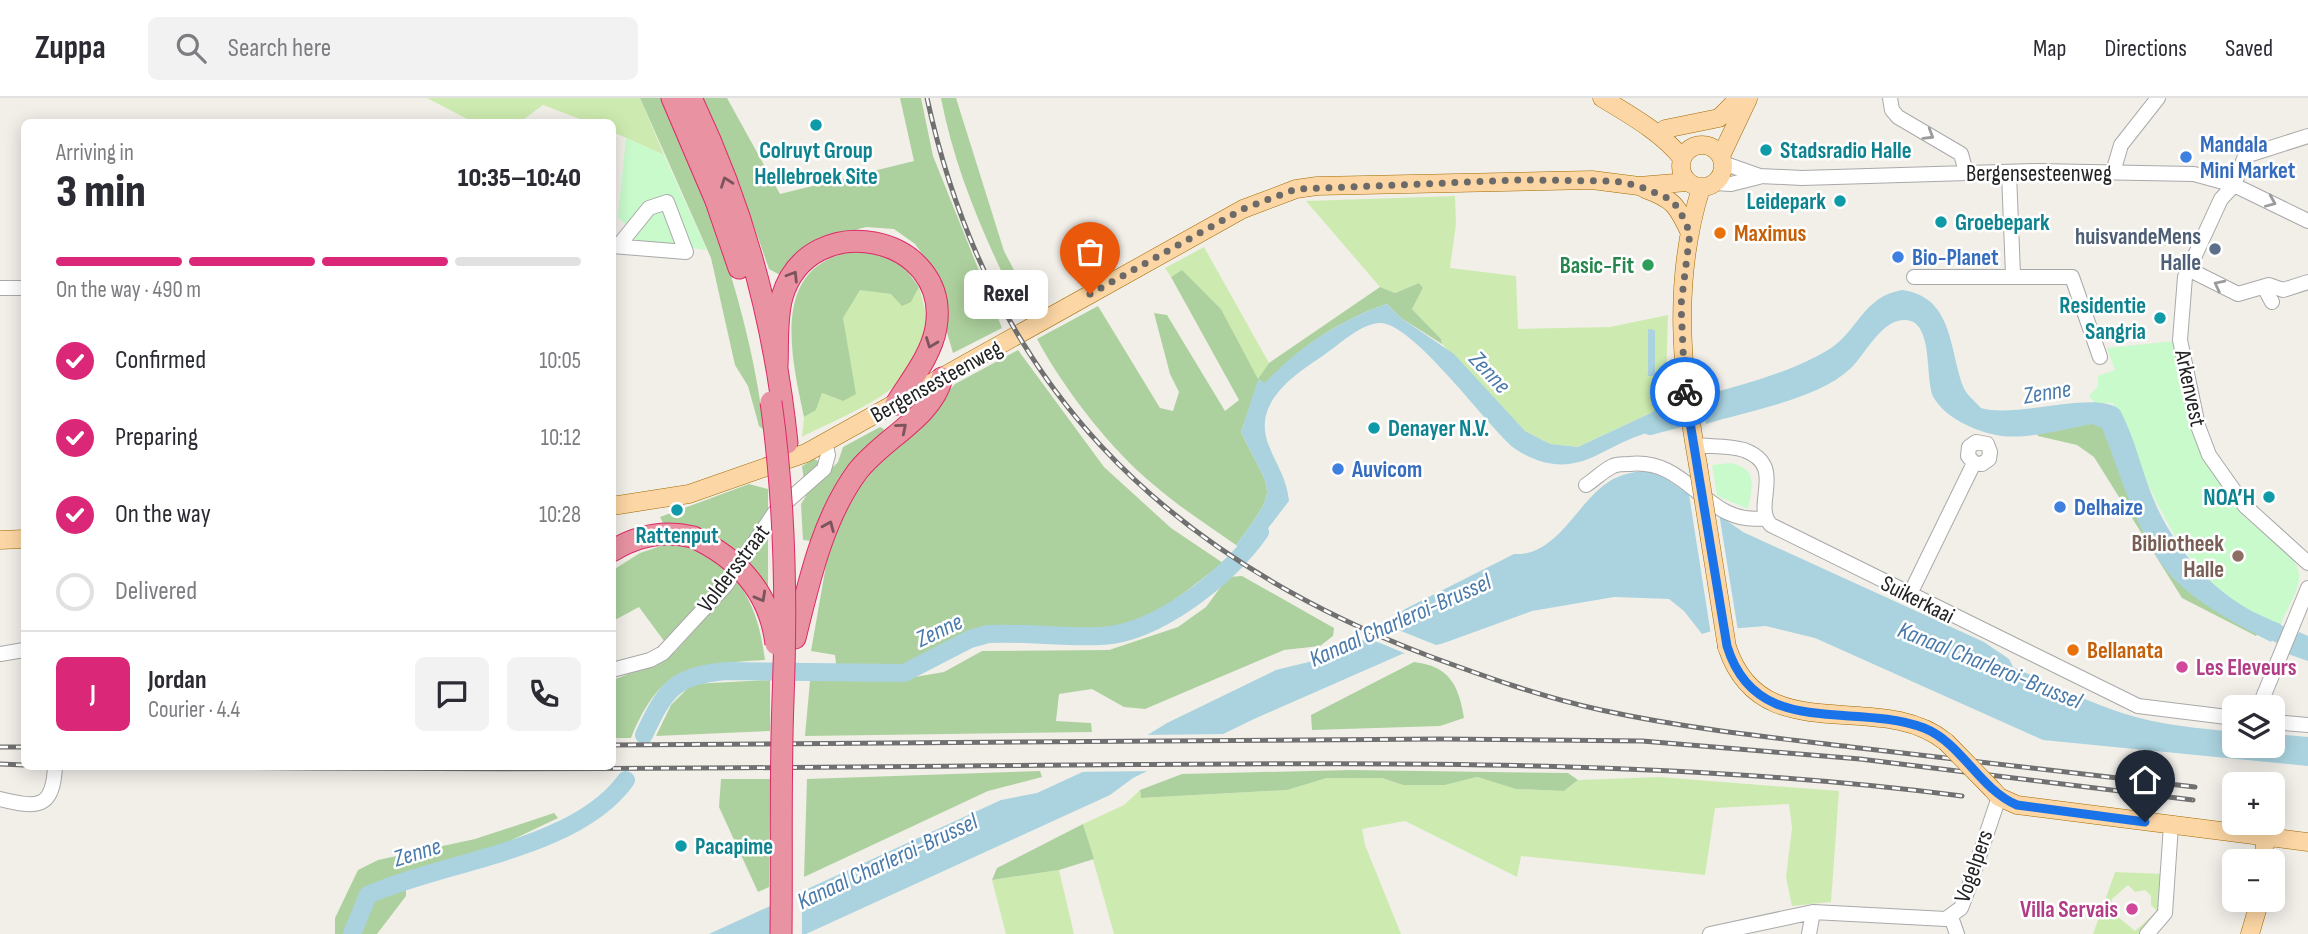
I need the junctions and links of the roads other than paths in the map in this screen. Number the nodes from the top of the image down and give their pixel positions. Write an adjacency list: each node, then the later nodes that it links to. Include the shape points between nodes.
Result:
1 (672, 98): 35 (highway, via 737,261)
2 (691, 98): 33 (highway, one-way to 2, via 738,214)
3 (1602, 98): 8 (main road)
4 (1739, 98): 9 (main road, via 1720,118)
5 (1747, 98): 11 (main road); 12 (main road)
6 (1890, 98): 14 (street, one-way to 14, via 1898,117 1961,154)
7 (2158, 98): 13 (street, via 2121,145)
8 (1640, 121): 9 (main road); 16 (main road, via 1670,144)
9 (1665, 129): 11 (main road)
10 (2308, 136): 19 (street, Arkenvest, via 2245,156)
11 (1700, 145): 12 (main road, via 1713,148); 16 (main road)
12 (1722, 159): 16 (main road, via 1722,174); 17 (street, Bergensesteenweg)
13 (2113, 172): 15 (street, Bergensesteenweg); 19 (street, Bergensesteenweg, via 2194,174)
14 (1966, 173): 15 (street, Bergensesteenweg); 17 (street, Bergensesteenweg)
15 (2009, 173): 25 (street)
16 (1693, 176): 17 (street, Bergensesteenweg, via 1731,184); 18 (main road, Bergensesteenweg); 20 (main road, Bergensesteenweg); 22 (main road)
17 (1760, 177)
18 (1615, 181): 20 (main road, Bergensesteenweg); 34 (main road, Bergensesteenweg, via 1296,189 1243,209)
19 (2234, 185): 21 (street, Bergensesteenweg, one-way to 21); 24 (street, Arkenvest, via 2221,199)
20 (1639, 186): 22 (main road, via 1670,199)
21 (2308, 220)
22 (1690, 233): 37 (main road, via 1681,305 1684,382)
23 (616, 245): 23 (street, via 649,208 667,202 686,252)
24 (2188, 269): 28 (street, one-way to 24, via 2238,294); 46 (street, Arkenvest, via 2180,340 2202,439 2238,499)
25 (2013, 275): 26 (street); 32 (street, via 2072,277)
26 (1914, 277)
27 (2308, 282): 28 (street, via 2283,290)
28 (2264, 287): 31 (street)
29 (0, 288): 30 (street)
30 (21, 288)
31 (2272, 302)
32 (2100, 357)
33 (777, 366): 35 (highway); 36 (highway, one-way to 36, via 782,298 803,261 821,249 853,240 889,246 908,257 924,275 937,310 928,351)
34 (942, 378): 36 (main road, Bergensesteenweg); 49 (highway, one-way to 34, via 815,560 855,475 938,395)
35 (777, 402): 49 (highway, via 791,486); 54 (highway, bridge)
36 (896, 404): 38 (main road, Bergensesteenweg)
37 (1694, 441): 42 (street, via 1740,449 1760,463 1768,480); 59 (main road, bridge, via 1727,646 1740,677 1774,705 1906,722 1934,732)
38 (825, 442): 41 (main road, Bergensesteenweg, via 773,466 688,494); 52 (street, Voldersstraat, via 824,468 775,512 726,585 663,653)
39 (1974, 463): 48 (street)
40 (1586, 485): 42 (street, Suikerkaai, via 1613,466 1648,462 1668,468 1718,510)
41 (616, 505)
42 (1765, 518): 48 (street, Suikerkaai)
43 (21, 539): 44 (main road)
44 (0, 540)
45 (616, 549): 54 (highway, one-way to 54, bridge, via 663,533 693,537 735,562 766,605 775,634)
46 (2308, 563)
47 (2308, 588): 53 (street)
48 (1910, 594): 55 (street, Suikerkaai, via 2138,706)
49 (795, 638): 69 (highway)
50 (21, 650): 51 (street)
51 (0, 654)
52 (616, 669)
53 (2263, 695)
54 (783, 698): 68 (highway, bridge)
55 (2222, 716)
56 (2285, 723): 57 (street)
57 (2308, 725)
58 (55, 770): 60 (street, via 55,785 42,803 31,806)
59 (1995, 793): 61 (main road, via 2017,805); 67 (street, Vogelpers, via 1966,895)
60 (0, 799)
61 (2171, 825): 62 (main road); 73 (street, via 2165,913)
62 (2265, 837): 63 (main road); 64 (main road)
63 (2308, 842)
64 (2264, 849)
65 (1812, 912): 67 (street, Vogelpers); 70 (street, Vogelpers); 71 (street)
66 (2256, 912): 74 (main road)
67 (1951, 917): 72 (street)
68 (781, 934)
69 (793, 934)
70 (1710, 934)
71 (1809, 934)
72 (1957, 934)
73 (2147, 934)
74 (2250, 934)

